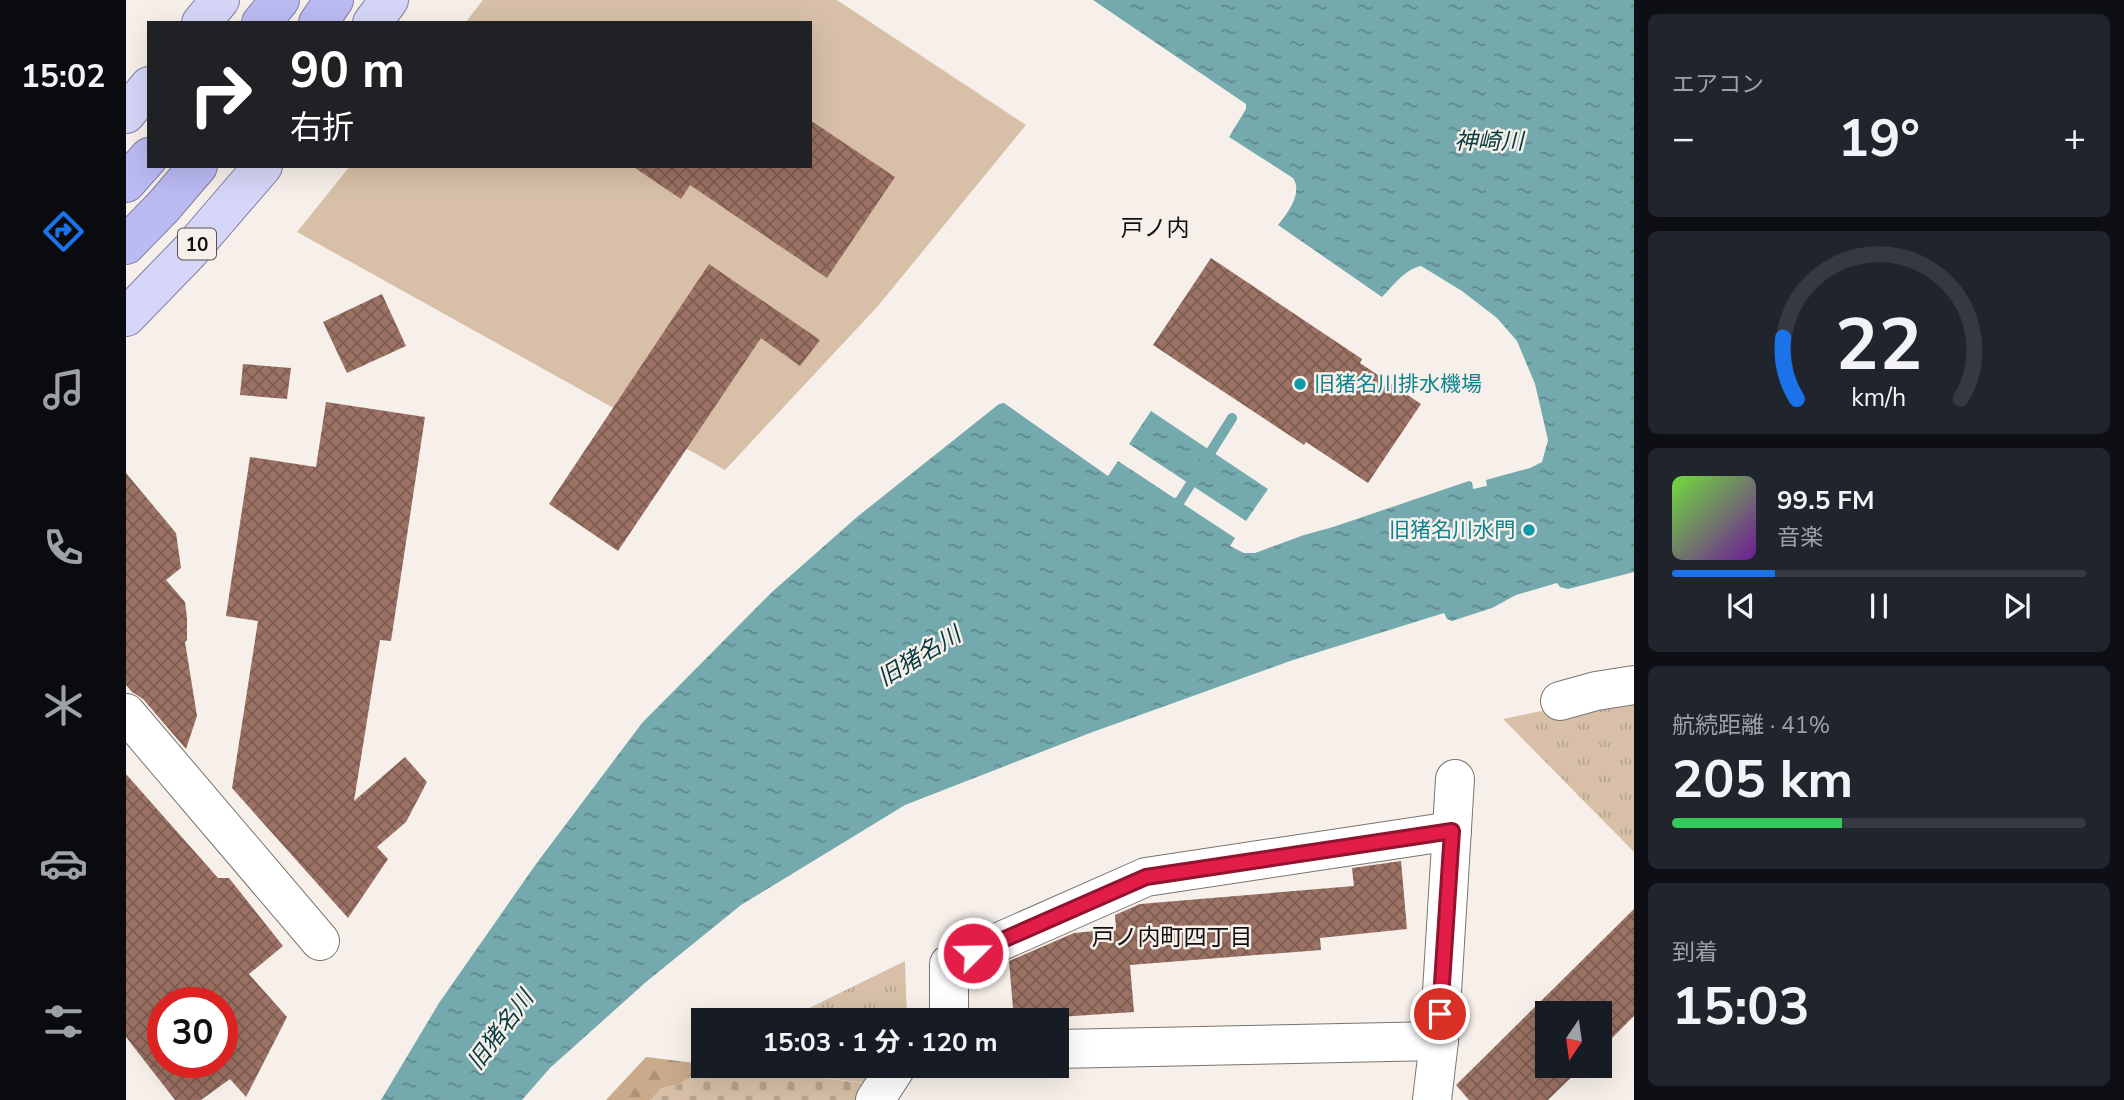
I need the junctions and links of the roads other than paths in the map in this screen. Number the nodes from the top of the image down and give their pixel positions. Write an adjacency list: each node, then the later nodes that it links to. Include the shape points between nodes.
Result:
1 (220, 0): 5 (main road)
2 (280, 0): 6 (highway)
3 (334, 0): 7 (highway)
4 (389, 0): 8 (main road)
5 (203, 21)
6 (263, 21)
7 (319, 21)
8 (373, 21)
9 (147, 88): 10 (main road)
10 (126, 114)
11 (147, 159): 14 (highway)
12 (196, 168): 15 (highway)
13 (261, 168): 16 (main road, 10)
14 (126, 183)
15 (126, 245)
16 (126, 317)
17 (1634, 685): 18 (street)
18 (1560, 701)
19 (126, 713): 22 (street)
20 (1455, 779): 21 (street)
21 (1452, 831): 23 (street, via 1146,877 949,964); 24 (street)
22 (320, 941)
23 (949, 1008)
24 (1439, 1041): 25 (street); 28 (street)
25 (1069, 1049)
26 (889, 1078): 27 (street)
27 (875, 1100)
28 (1432, 1100)

